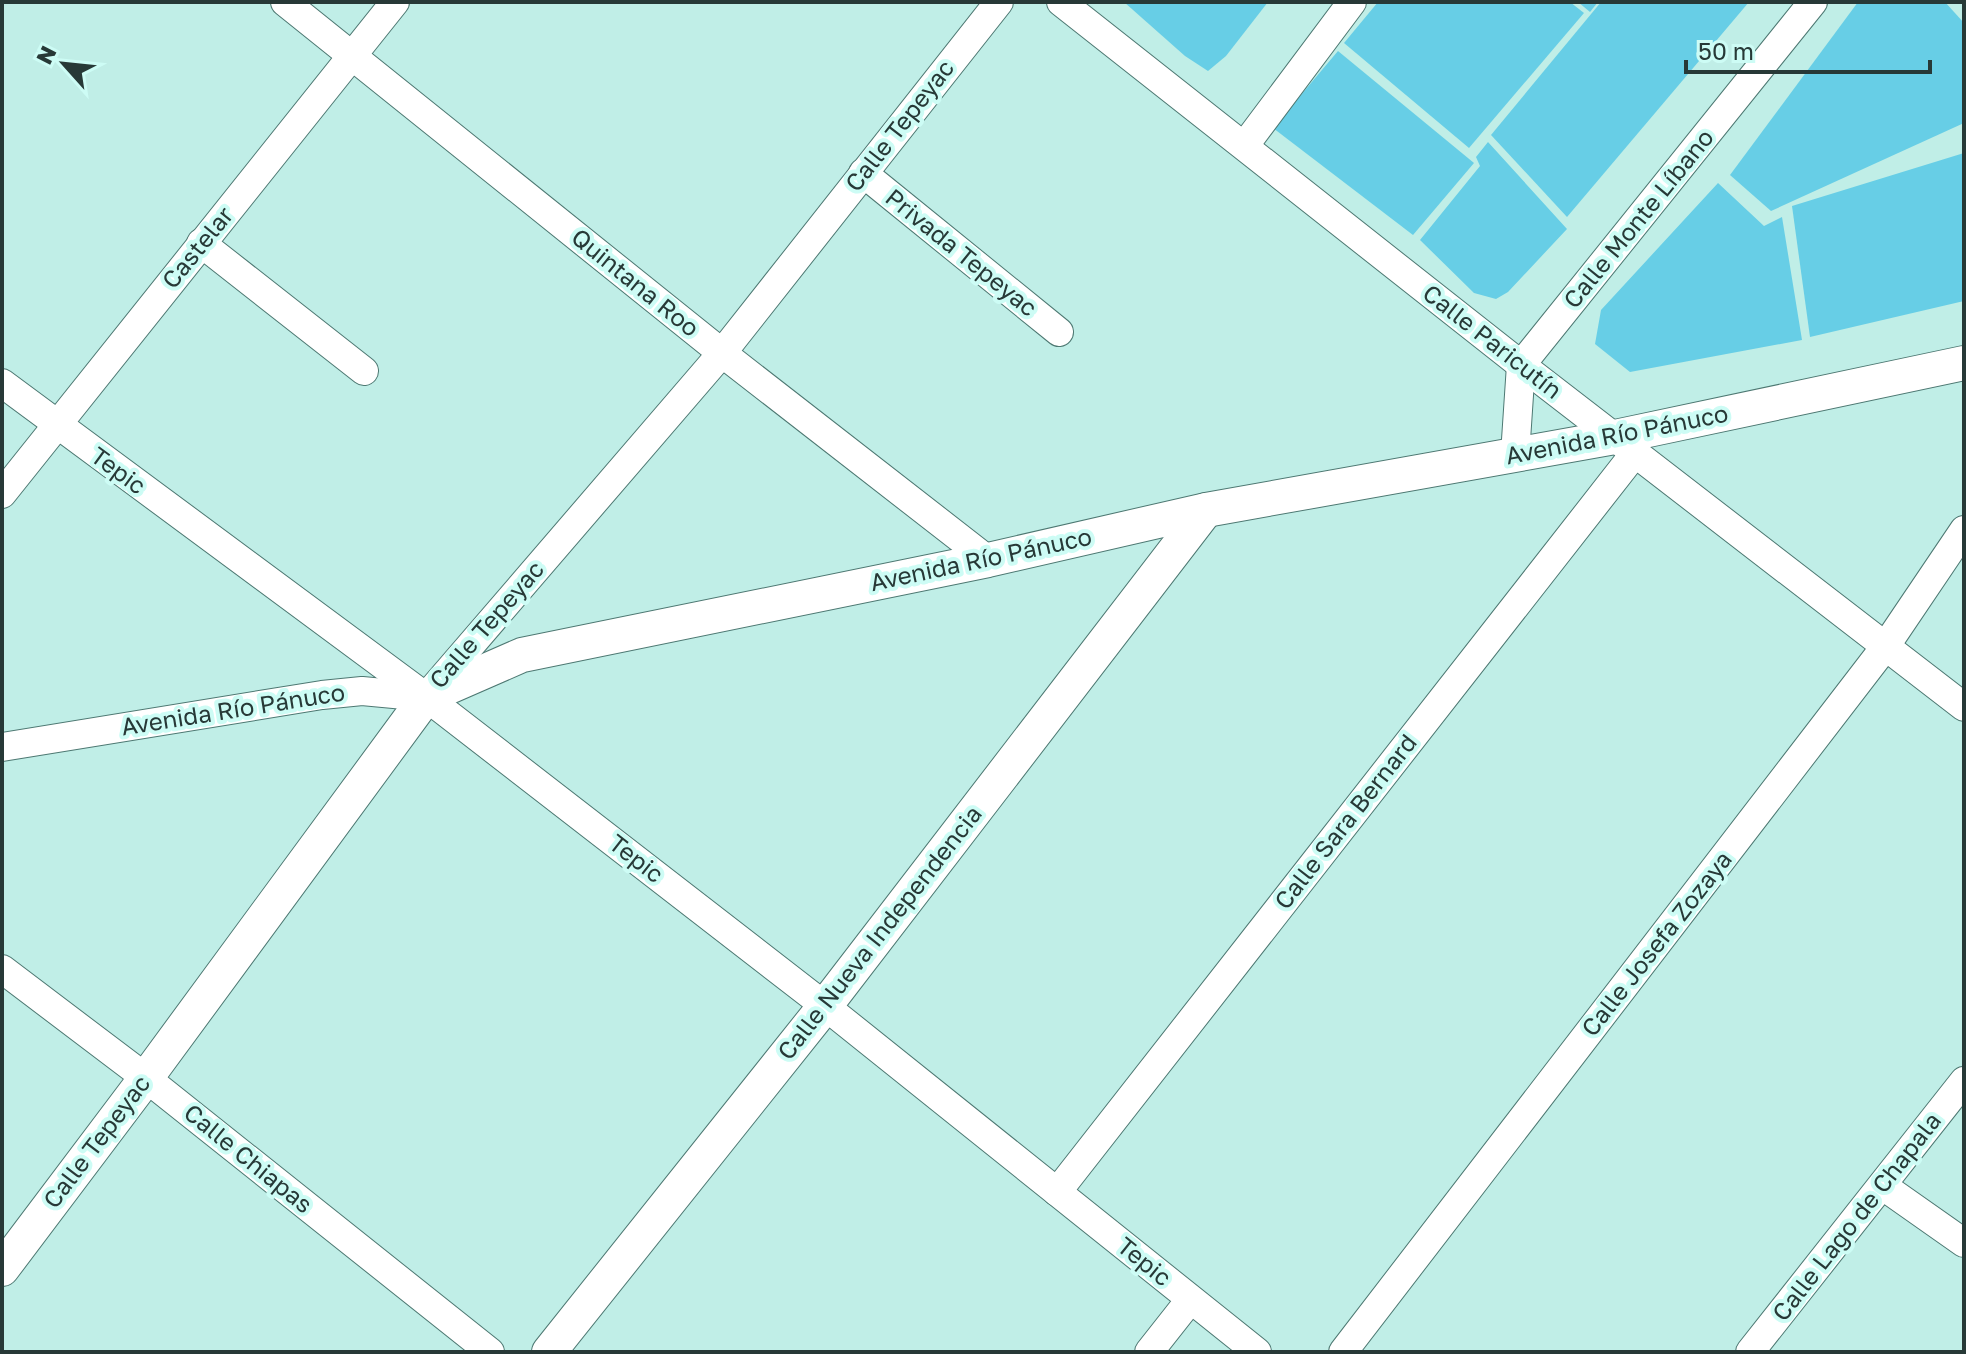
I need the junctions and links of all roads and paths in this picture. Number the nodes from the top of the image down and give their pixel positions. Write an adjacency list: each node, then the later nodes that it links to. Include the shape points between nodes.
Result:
1 (285, 2): 7 (street, Quintana Roo)
2 (395, 2): 7 (street, Castelar)
3 (999, 2): 9 (street, Calle Tepeyac)
4 (1061, 2): 8 (street, Calle Paricutín)
5 (1352, 2): 8 (street)
6 (1813, 2): 14 (street, Calle Monte Líbano)
7 (353, 56): 10 (street, Castelar); 12 (street, Quintana Roo)
8 (1245, 145): 14 (street, Calle Paricutín)
9 (863, 173): 11 (street, Privada Tepeyac); 12 (street, Calle Tepeyac)
10 (201, 243): 15 (street); 17 (street, Castelar)
11 (1059, 332)
12 (722, 353): 23 (street, Quintana Roo); 25 (street, Calle Tepeyac)
13 (1964, 363): 18 (street, Avenida Río Pánuco)
14 (1521, 365): 18 (street, Calle Paricutín); 19 (street)
15 (364, 371)
16 (2, 383): 17 (street, Tepic)
17 (58, 426): 20 (street, Castelar); 25 (street, Tepic)
18 (1625, 445): 19 (street, Avenida Río Pánuco); 24 (street, Calle Paricutín); 33 (street, Calle Sara Bernard)
19 (1515, 455): 21 (street, Avenida Río Pánuco)
20 (2, 494)
21 (1206, 510): 23 (street, Avenida Río Pánuco); 29 (street, Calle Nueva Independencia)
22 (1964, 530): 24 (street, Calle Josefa Zozaya)
23 (988, 560): 25 (street, Avenida Río Pánuco, via 522,655)
24 (1885, 647): 26 (street, Calle Paricutín); 41 (street, Calle Josefa Zozaya)
25 (426, 697): 27 (street, Avenida Río Pánuco, via 362,691 322,695); 29 (street, Tepic); 30 (street, Calle Tepeyac)
26 (1964, 707)
27 (2, 747)
28 (2, 969): 30 (street, Calle Chiapas)
29 (825, 1006): 33 (street, Tepic); 38 (street, Calle Nueva Independencia)
30 (146, 1078): 35 (street, Calle Tepeyac); 37 (street, Calle Chiapas)
31 (1964, 1081): 32 (street, Calle Lago de Chapala)
32 (1883, 1186): 34 (street); 42 (street, Calle Lago de Chapala)
33 (1057, 1192): 36 (street, Tepic)
34 (1964, 1243)
35 (2, 1269)
36 (1190, 1300): 39 (street); 40 (street, Tepic)
37 (490, 1352)
38 (549, 1352)
39 (1149, 1352)
40 (1257, 1352)
41 (1343, 1352)
42 (1750, 1352)

